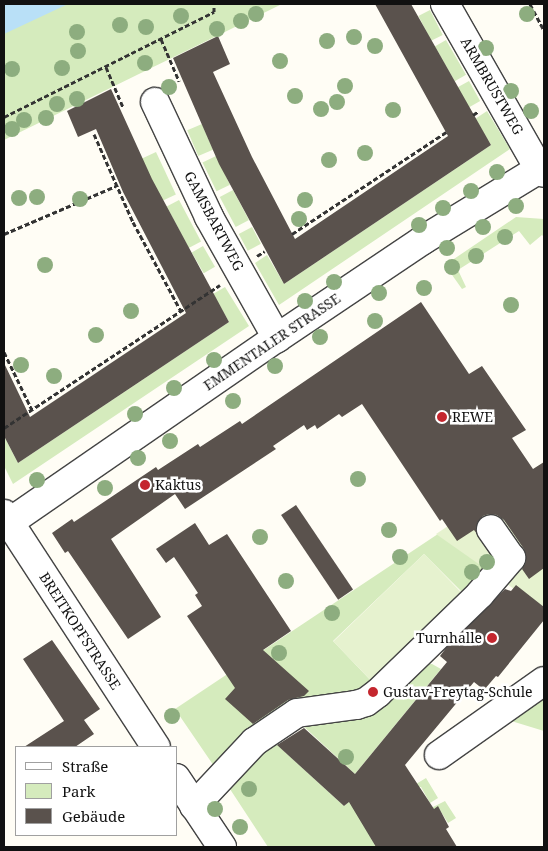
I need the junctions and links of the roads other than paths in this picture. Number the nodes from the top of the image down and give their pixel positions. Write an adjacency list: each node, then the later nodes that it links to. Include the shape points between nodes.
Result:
1 (445, 4): 3 (street, ARMBRUSTWEG)
2 (155, 102): 4 (street, GAMSBARTWEG, via 210,217)
3 (543, 169): 4 (street, EMMENTALER STRASSE, via 423,240)
4 (277, 338): 5 (street, EMMENTALER STRASSE)
5 (5, 521): 8 (street, BREITKOPFSTRASSE)
6 (491, 529): 11 (street, via 510,558 480,594 378,693 356,705 297,713 254,742)
7 (544, 681): 9 (street)
8 (155, 746)
9 (439, 755)
10 (178, 781): 11 (street)
11 (194, 806): 12 (street)
12 (222, 847)

